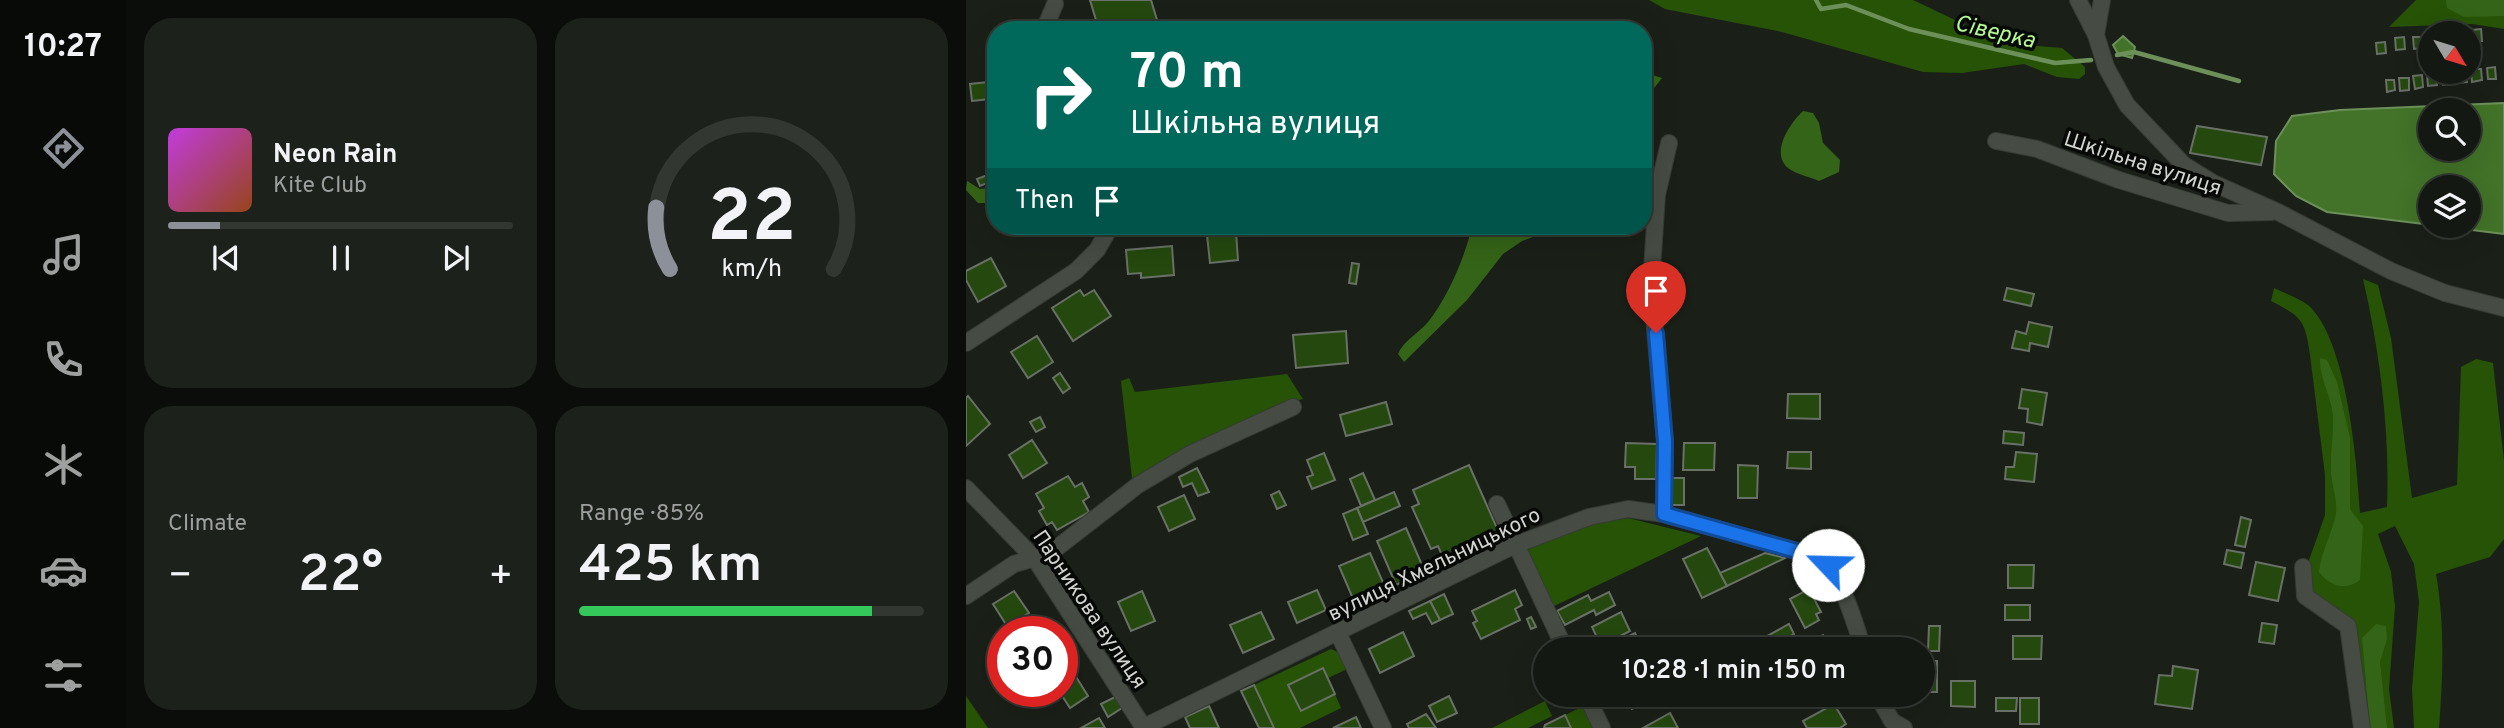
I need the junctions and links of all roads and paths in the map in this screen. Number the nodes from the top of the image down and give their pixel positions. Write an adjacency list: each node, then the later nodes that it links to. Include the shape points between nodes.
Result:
1 (2078, 0): 5 (street)
2 (2102, 0): 5 (street, Шкільна вулиця)
3 (1055, 4): 4 (street)
4 (1048, 21)
5 (2096, 34): 8 (street, Шкільна вулиця, via 2118,90 2163,146 2213,183)
6 (1996, 141): 8 (street, Шкільна вулиця, via 2037,149 2228,213)
7 (1669, 143): 15 (street, via 1657,195 1651,284 1665,442)
8 (2278, 212): 10 (street, Шкільна вулиця, via 2402,275)
9 (1106, 235): 11 (street, via 1076,271)
10 (2504, 309)
11 (966, 343)
12 (1293, 407): 17 (street, via 1190,454 1138,485 1049,554)
13 (966, 488): 17 (street, Парникова вулиця)
14 (1497, 504): 16 (street)
15 (1664, 514): 16 (street, вулиця Хмельницького, via 1628,509 1589,517); 22 (street, вулиця Хмельницького, via 1818,557 1828,565)
16 (1515, 545): 20 (street, вулиця Хмельницького); 21 (street)
17 (1035, 559): 19 (street, via 1014,564); 25 (street, Парникова вулиця)
18 (2303, 567): 29 (street, via 2305,596 2348,626)
19 (966, 596)
20 (1338, 633): 25 (street, вулиця Хмельницького); 26 (street)
21 (1559, 637)
22 (1859, 637)
23 (1592, 707): 27 (street)
24 (1884, 707): 28 (street, via 1892,721)
25 (1144, 727)
26 (1383, 728)
27 (1602, 728)
28 (1904, 728)
29 (2362, 728)

